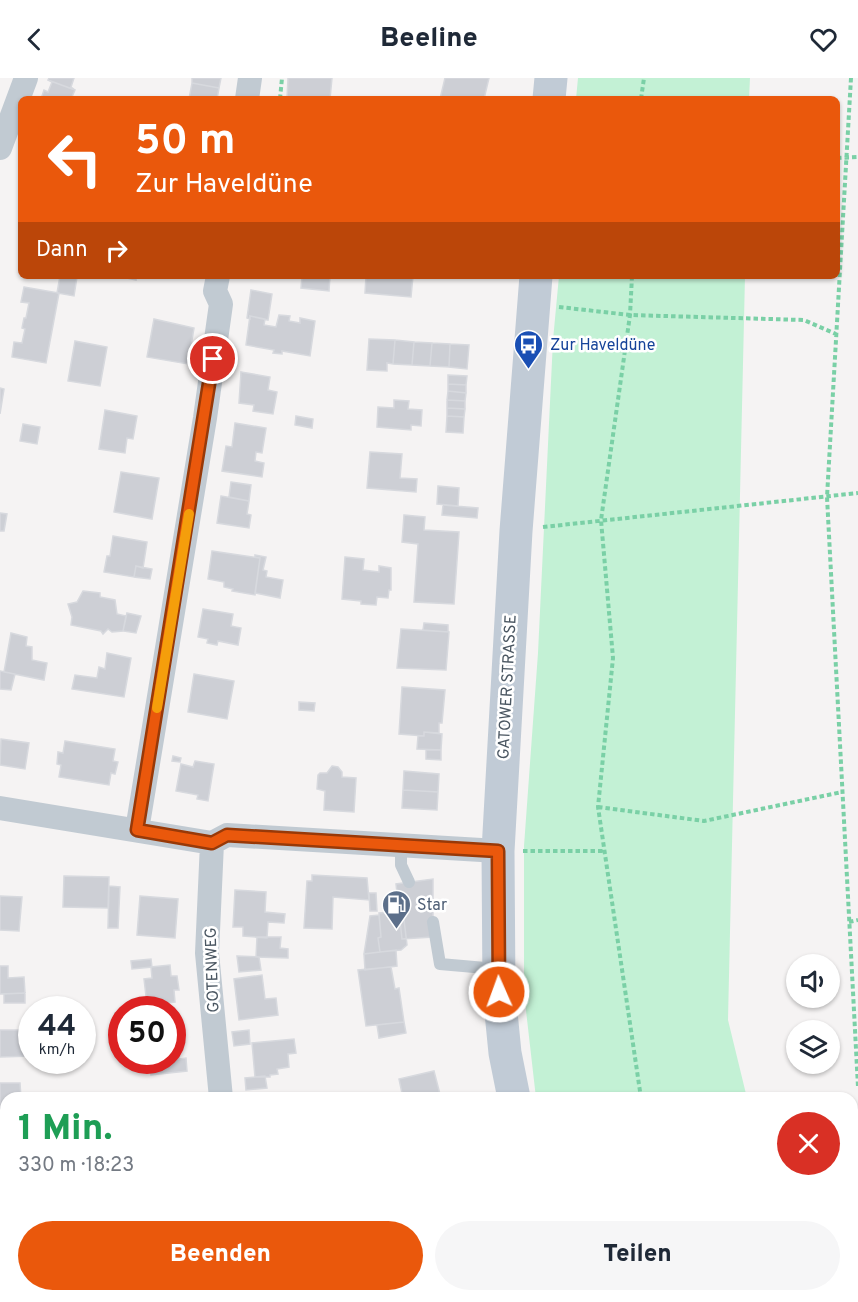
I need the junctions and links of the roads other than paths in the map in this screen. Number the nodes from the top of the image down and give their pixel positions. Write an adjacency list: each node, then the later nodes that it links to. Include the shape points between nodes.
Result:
1 (26, 78): 4 (street)
2 (250, 78): 5 (street)
3 (551, 78): 6 (main road)
4 (19, 96)
5 (247, 96)
6 (549, 96)
7 (18, 100): 8 (street)
8 (0, 148)
9 (217, 279): 12 (street, via 215,291 221,304 205,418)
10 (535, 290): 15 (main road, GATOWER STRASSE, via 516,531)
11 (0, 808): 12 (street)
12 (137, 830): 13 (street)
13 (212, 843): 14 (street, via 227,835); 19 (street, GOTENWEG, via 207,953)
14 (401, 846): 15 (street); 16 (lane, via 401,865)
15 (498, 851): 18 (main road, GATOWER STRASSE)
16 (409, 882)
17 (433, 922): 18 (lane, via 440,964)
18 (498, 969): 20 (main road, GATOWER STRASSE, via 505,1053)
19 (221, 1092)
20 (513, 1092)

